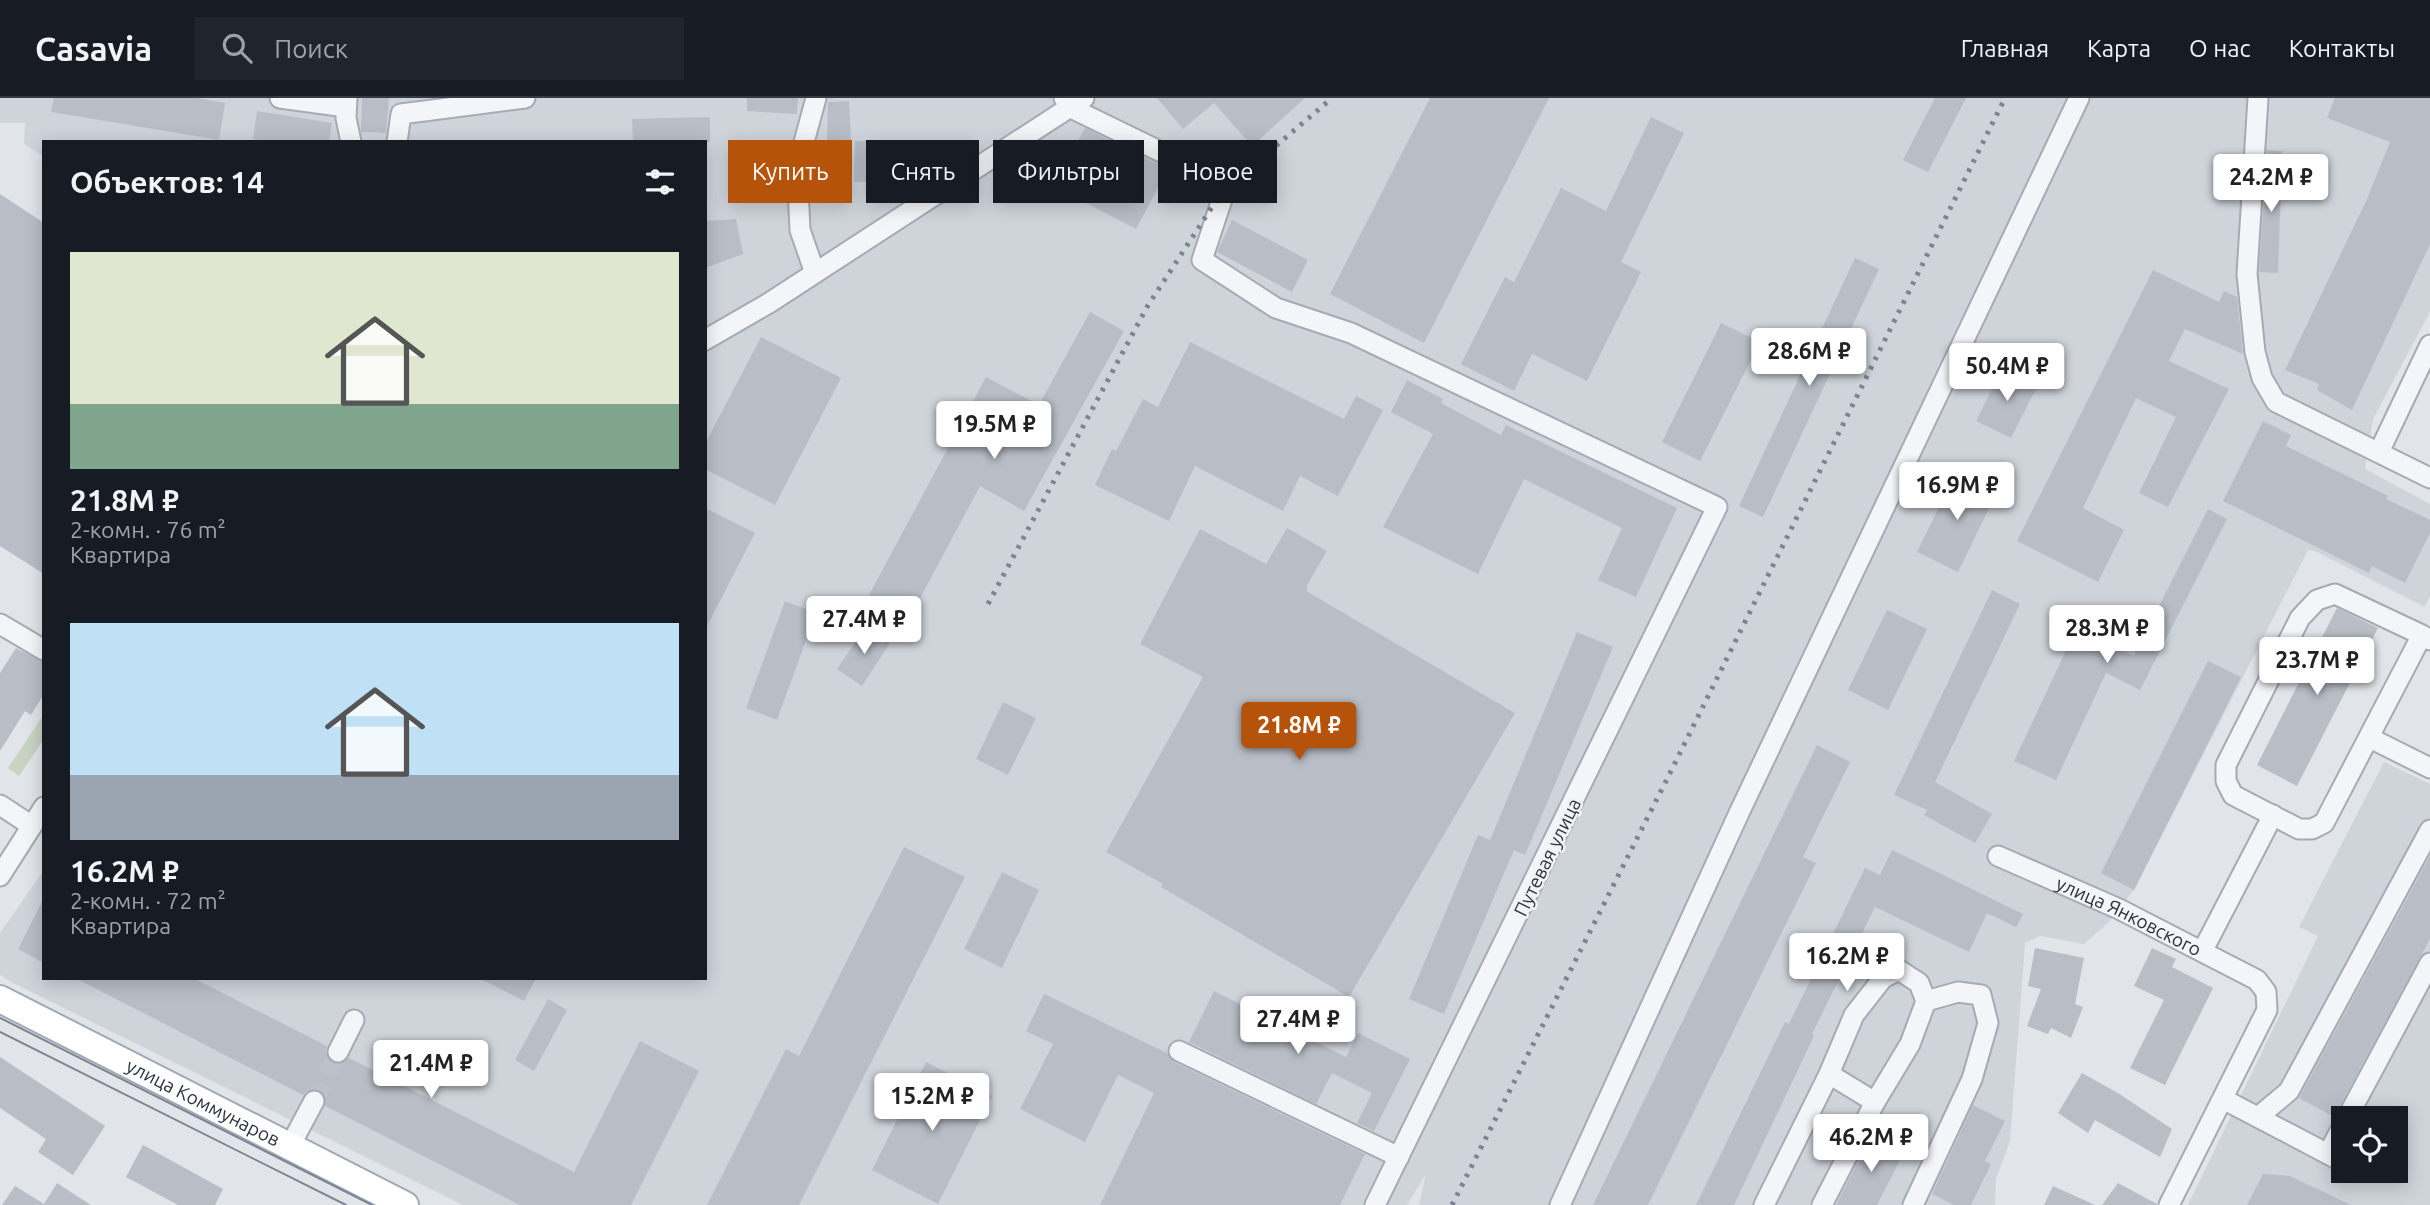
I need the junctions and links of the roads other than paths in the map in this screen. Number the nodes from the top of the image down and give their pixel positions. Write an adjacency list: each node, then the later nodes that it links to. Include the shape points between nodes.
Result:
1 (280, 98): 7 (street)
2 (526, 98): 9 (street, via 401,114)
3 (816, 98): 10 (street, via 797,168 800,230)
4 (2078, 98): 46 (street, via 1739,813)
5 (2258, 98): 13 (street, via 2247,274 2262,378 2276,402)
6 (1072, 101): 10 (street); 43 (street, Путевая улица, via 1227,184 1202,260 1276,308 1351,333 1717,507)
7 (347, 103): 8 (street)
8 (351, 140)
9 (397, 140)
10 (815, 273): 11 (street)
11 (707, 339)
12 (2430, 345): 13 (street)
13 (2379, 452): 14 (street)
14 (2430, 478)
15 (0, 624): 17 (street)
16 (2426, 637): 18 (street); 22 (street, via 2335,594 2317,600 2300,618 2226,765 2226,782 2233,795)
17 (42, 649)
18 (2370, 738): 19 (street); 22 (street, via 2323,823 2299,829)
19 (2430, 768)
20 (0, 805): 23 (street)
21 (42, 810): 23 (street)
22 (2273, 815): 27 (street)
23 (32, 825): 26 (street)
24 (2430, 830): 40 (street, via 2289,1091)
25 (1998, 856): 27 (street, улица Янковского)
26 (0, 876)
27 (2203, 950): 36 (street, улица Янковского, via 2257,980 2266,992 2267,1010)
28 (2430, 962): 29 (street)
29 (2425, 983): 39 (street)
30 (0, 999): 41 (main road, улица Коммунаров)
31 (1926, 1001): 35 (street, via 1919,983 1899,970 1883,978 1854,1016); 38 (street, via 1910,1044); 49 (street, via 1958,992 1981,995 1988,1023 1972,1079)
32 (354, 1020): 34 (street)
33 (1179, 1051): 43 (street)
34 (338, 1052)
35 (1829, 1074): 38 (street); 47 (street)
36 (2223, 1099): 40 (street); 50 (street)
37 (314, 1101): 41 (street)
38 (1875, 1102): 48 (street)
39 (2354, 1106)
40 (2258, 1117): 42 (street)
41 (290, 1146): 44 (main road, улица Коммунаров)
42 (2331, 1156)
43 (1399, 1157): 45 (street, Путевая улица)
44 (405, 1205)
45 (1375, 1205)
46 (1560, 1205)
47 (1764, 1205)
48 (1822, 1205)
49 (1913, 1205)
50 (2169, 1205)

